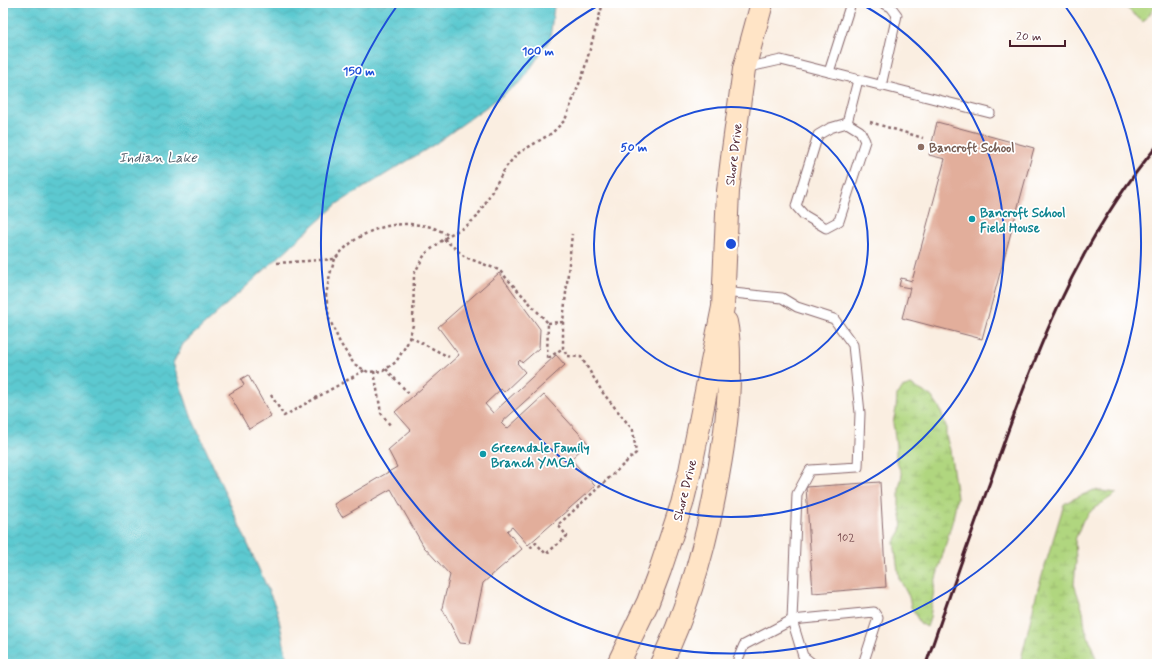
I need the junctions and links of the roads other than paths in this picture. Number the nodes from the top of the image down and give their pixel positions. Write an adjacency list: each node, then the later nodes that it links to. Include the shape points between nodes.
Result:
1 (762, 3): 4 (main road, Shore Drive)
2 (851, 3): 5 (lane)
3 (882, 3): 7 (lane, via 891,7 897,14)
4 (744, 69): 5 (lane, via 781,60); 10 (main road, Shore Drive, via 728,191)
5 (829, 72): 6 (lane)
6 (858, 80): 7 (lane); 9 (lane)
7 (881, 86): 8 (lane)
8 (990, 113)
9 (848, 120): 9 (lane, via 860,131 865,141 839,221 826,228 796,206 818,135)
10 (723, 299): 11 (lane, via 782,298 797,307 834,319 853,345 860,413 858,467 810,470 797,494); 12 (main road, Shore Drive, via 682,504 650,595); 13 (main road, Shore Drive, via 728,333 729,385 727,420 717,483 696,573 682,615)
11 (792, 620): 14 (lane, via 744,645 738,659); 15 (lane, via 803,656); 16 (lane, via 874,612 878,618)
12 (618, 664)
13 (661, 664)
14 (739, 664)
15 (813, 664)
16 (863, 664)

